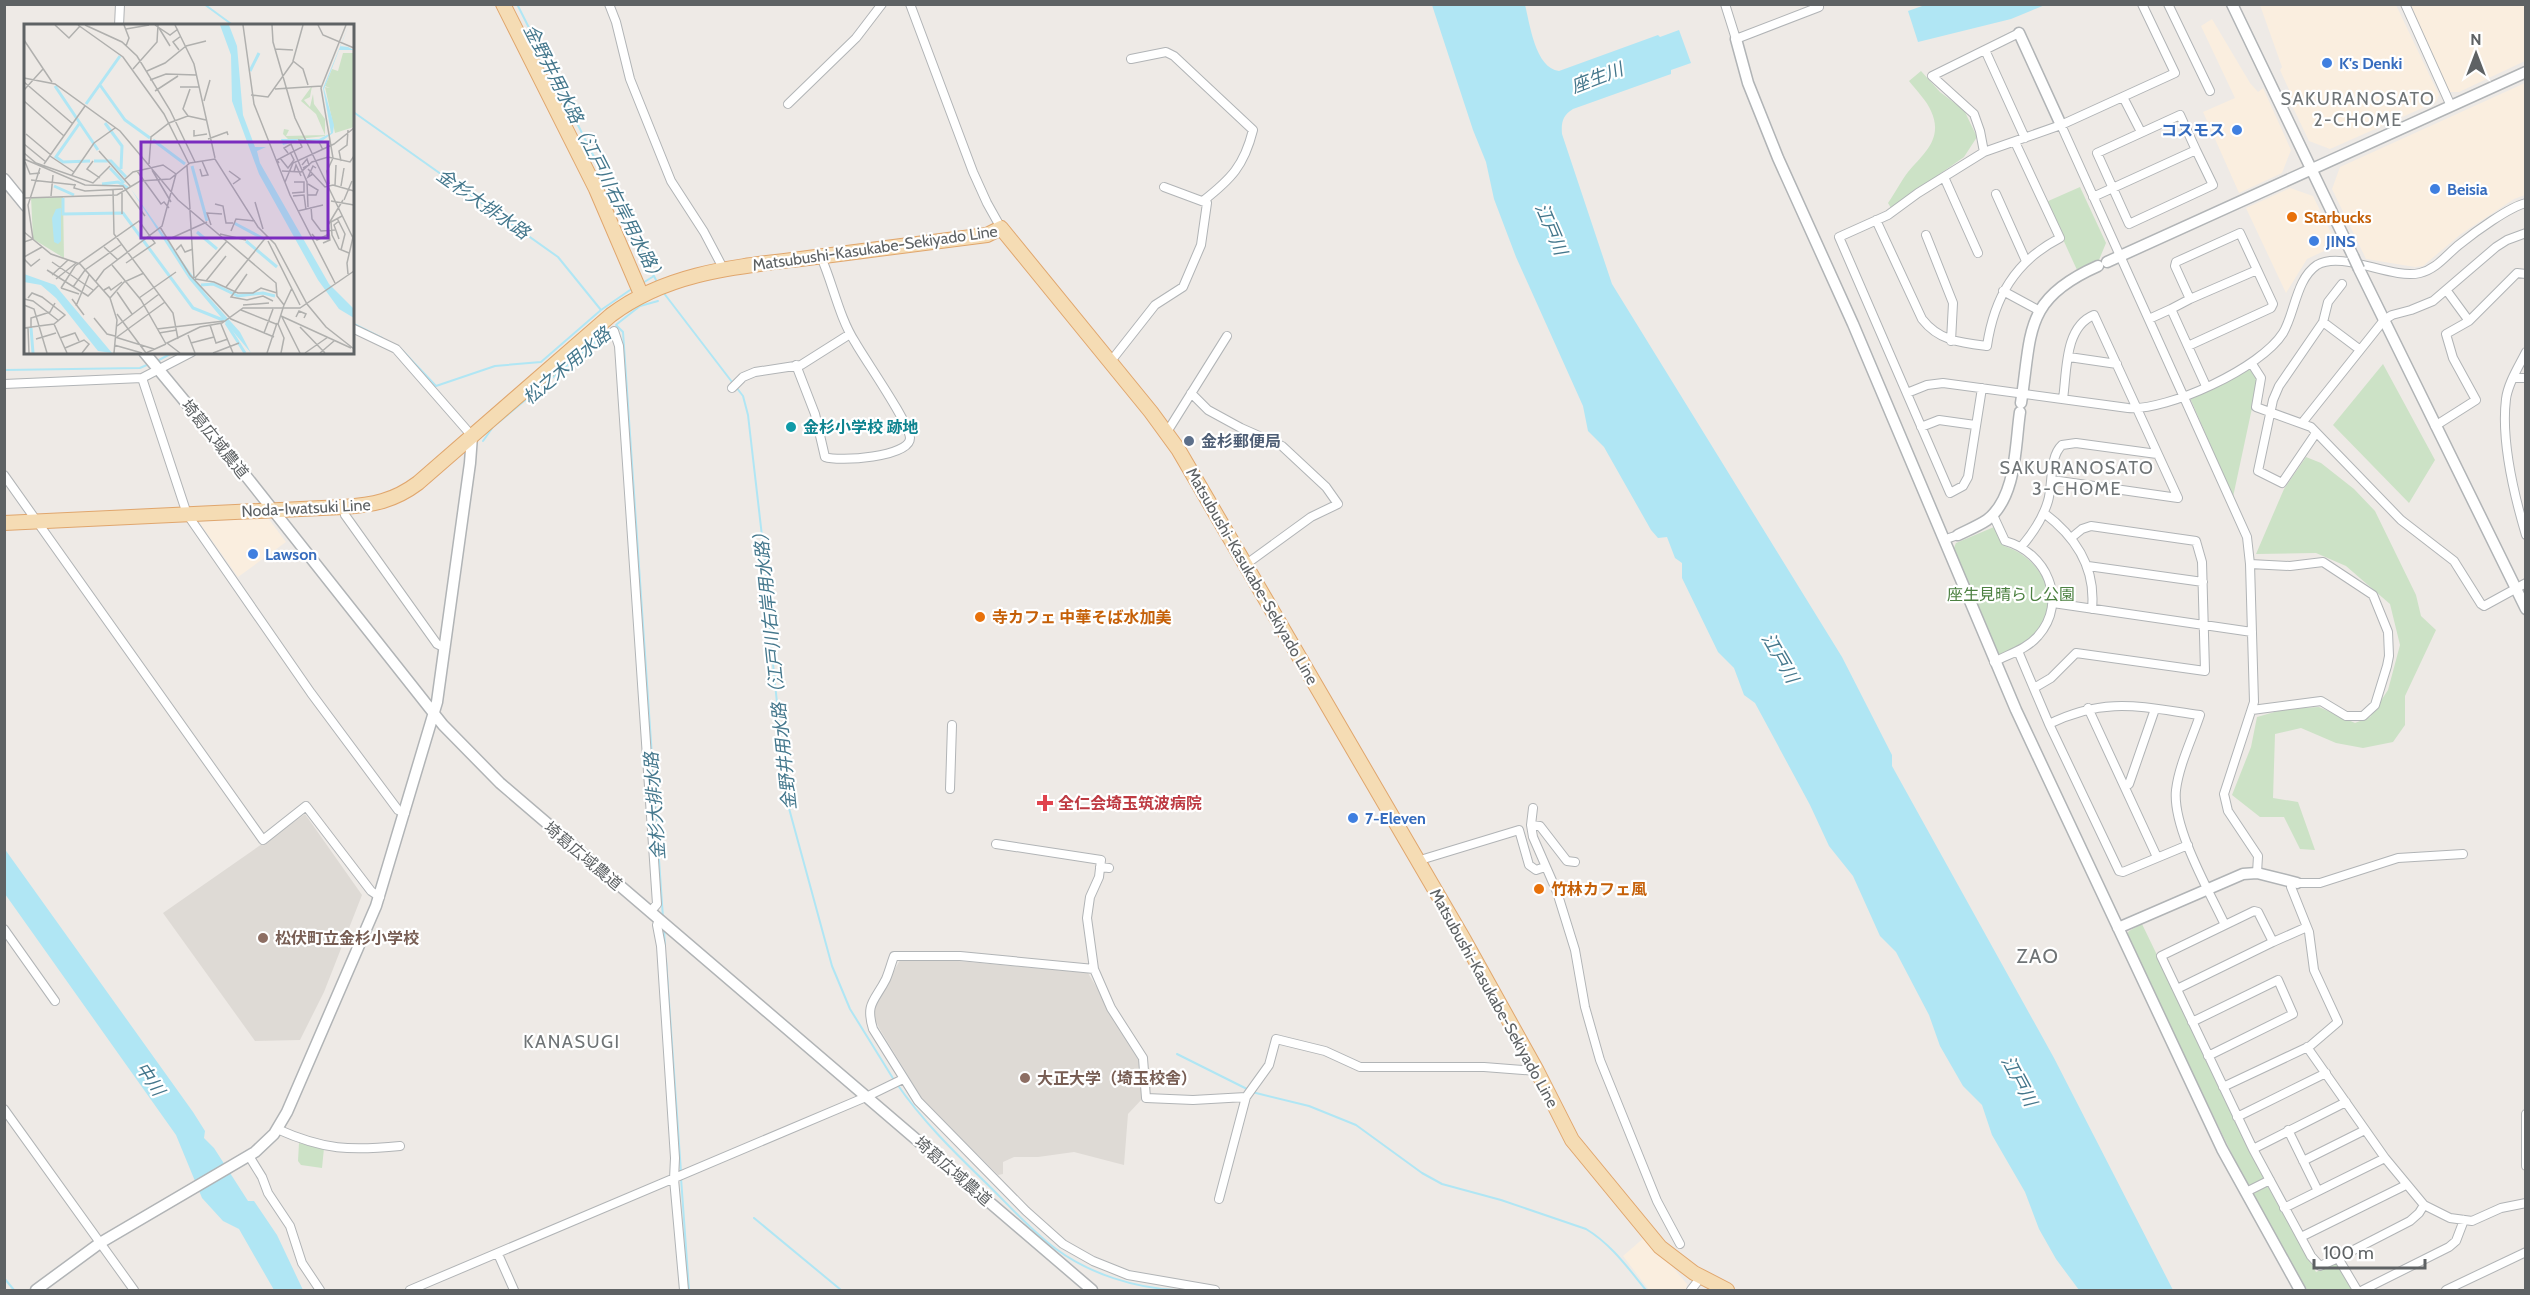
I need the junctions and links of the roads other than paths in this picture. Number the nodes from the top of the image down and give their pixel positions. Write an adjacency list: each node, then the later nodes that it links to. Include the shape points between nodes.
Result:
1 (120, 4): 12 (street)
2 (503, 4): 52 (main road, via 596,189)
3 (609, 4): 46 (street, via 630,79 671,181 705,232)
4 (882, 4): 20 (street, via 856,38)
5 (909, 4): 39 (street, via 976,180)
6 (1725, 4): 14 (street)
7 (2142, 4): 19 (street, via 2175,73)
8 (2168, 4): 18 (street)
9 (2232, 4): 28 (street)
10 (2405, 4): 21 (street)
11 (1819, 7): 14 (street)
12 (119, 24)
13 (2019, 33): 15 (street); 22 (street)
14 (1736, 39): 108 (street, via 1748,83 1778,158)
15 (1985, 50): 24 (street); 27 (street, via 1932,76 1974,114)
16 (1131, 59): 35 (street, via 1166,52 1174,56 1253,130 1255,134 1245,158 1232,177)
17 (2526, 72): 21 (street)
18 (2210, 91)
19 (2123, 97): 22 (street); 23 (street)
20 (788, 104)
21 (2451, 106): 28 (street)
22 (2061, 125): 24 (street); 34 (street)
23 (2141, 132): 26 (street, via 2180,115); 32 (street, via 2097,153)
24 (2025, 138): 25 (street)
25 (2015, 141): 27 (street); 45 (street, via 2060,238)
26 (2196, 150): 32 (street); 32 (street, via 2213,185 2129,224)
27 (1984, 152): 29 (street)
28 (2311, 169): 43 (street); 57 (street, bridge)
29 (1944, 177): 38 (street); 42 (street)
30 (4, 179): 37 (street)
31 (1164, 188): 35 (street)
32 (2112, 188): 34 (street)
33 (1996, 194): 45 (street)
34 (2093, 197): 43 (street)
35 (1203, 201): 71 (street, via 1208,203 1203,236 1187,280 1178,292 1155,305)
36 (2526, 202): 73 (street, via 2461,243 2437,265 2419,273 2336,261 2315,267 2306,276 2282,334)
37 (24, 204)
38 (1876, 220): 64 (street, via 1922,319); 84 (street, via 1839,237)
39 (1001, 228): 44 (main road, Matsubushi-Kasukabe-Sekiyado Line, via 987,235); 71 (main road, Matsubushi-Kasukabe-Sekiyado Line)
40 (2526, 233): 51 (street, via 2496,247)
41 (1926, 236): 64 (street, via 1953,303)
42 (1978, 253)
43 (2121, 256): 55 (street, via 2057,288); 56 (street)
44 (821, 257): 46 (main road, Matsubushi-Kasukabe-Sekiyado Line); 62 (street)
45 (2026, 261): 50 (street)
46 (723, 268): 52 (main road, Matsubushi-Kasukabe-Sekiyado Line)
47 (2257, 270): 53 (street); 53 (street, via 2240,233 2176,262); 65 (street, via 2273,304 2271,308)
48 (2526, 274): 59 (street, via 2517,273)
49 (2342, 284): 58 (street, via 2328,302)
50 (2003, 291): 55 (street); 64 (street, via 1987,346)
51 (2447, 291): 57 (street, via 2422,307); 59 (street)
52 (641, 294): 96 (main road, Noda-Iwatsuki Line, via 611,315)
53 (2190, 299): 54 (street)
54 (2171, 309): 56 (street); 65 (street)
55 (2040, 311): 87 (street, via 2031,334)
56 (2148, 319): 85 (street)
57 (2384, 320): 66 (street); 92 (street)
58 (2324, 321): 66 (street); 89 (street, via 2284,376)
59 (2469, 321): 92 (street, via 2446,334 2453,358 2476,400)
60 (354, 328): 96 (street, via 396,349)
61 (614, 331): 147 (street, via 619,346 651,798 657,904)
62 (850, 334): 74 (street); 74 (street, via 907,430 910,438 901,449 867,459 825,457 815,414)
63 (1227, 336): 83 (street)
64 (1951, 341)
65 (2188, 346): 81 (street)
66 (2359, 349): 90 (street)
67 (2526, 352): 77 (street)
68 (146, 354): 75 (street, 埼葛広域農道)
69 (189, 354): 75 (street)
70 (2069, 357): 72 (street); 72 (street, via 2075,332 2094,315); 86 (street)
71 (1111, 361): 94 (main road, Matsubushi-Kasukabe-Sekiyado Line)
72 (2116, 364): 88 (street)
73 (2252, 364): 81 (street); 89 (street, via 2261,378 2256,406)
74 (796, 365): 80 (street, via 755,372)
75 (159, 371): 76 (street); 101 (street, 埼葛広域農道)
76 (142, 378): 79 (street); 103 (street)
77 (2513, 378): 78 (street); 107 (street, via 2506,397 2507,448)
78 (2526, 378)
79 (4, 384)
80 (735, 385)
81 (2206, 386): 85 (street)
82 (1982, 388): 84 (street, via 1943,383); 87 (street); 91 (street)
83 (1191, 393): 94 (street); 112 (street, via 1208,410 1282,446 1326,487 1338,504 1311,518)
84 (1907, 393): 93 (street)
85 (2184, 396): 88 (street); 111 (street, via 2241,522)
86 (2063, 399): 87 (street); 88 (street)
87 (2021, 403): 104 (street, via 2009,487)
88 (2137, 409): 97 (street)
89 (2270, 411): 90 (street); 95 (street, via 2258,471 2282,483)
90 (2302, 423): 95 (street)
91 (1975, 426): 93 (street, via 1939,420); 93 (street, via 1968,477 1963,486 1950,493)
92 (2436, 426): 115 (street)
93 (1921, 427)
94 (1167, 432): 112 (main road, Matsubushi-Kasukabe-Sekiyado Line)
95 (2316, 433): 115 (street, via 2401,520 2454,561 2481,604 2484,606)
96 (472, 436): 100 (main road, Noda-Iwatsuki Line, via 402,495 383,503); 121 (street)
97 (2157, 454): 99 (street, via 2070,442 2057,450); 99 (street, via 2178,498)
98 (4, 475): 105 (street)
99 (2052, 480): 102 (street)
100 (343, 507): 101 (main road, Noda-Iwatsuki Line); 121 (street, via 437,644)
101 (272, 510): 103 (main road, Noda-Iwatsuki Line); 128 (street, 埼葛広域農道)
102 (2044, 513): 109 (street); 110 (street)
103 (187, 514): 105 (main road, Noda-Iwatsuki Line); 134 (street, via 310,693 398,810)
104 (1993, 514): 108 (street); 110 (street, via 2005,542)
105 (37, 520): 106 (main road, Noda-Iwatsuki Line); 146 (street, via 263,840 306,806 371,891)
106 (4, 523)
107 (2526, 535)
108 (1950, 538): 123 (street)
109 (2071, 538): 113 (street); 114 (street, via 2091,526 2196,541)
110 (2022, 547): 116 (street, via 2043,567 2051,583)
111 (2250, 564): 120 (street); 127 (street, via 2290,566 2323,562 2373,595 2390,644 2375,705 2363,716 2346,716 2321,701)
112 (1245, 565): 140 (main road, Matsubushi-Kasukabe-Sekiyado Line)
113 (2088, 566): 114 (street); 117 (street)
114 (2203, 582): 119 (street)
115 (2520, 586): 118 (street)
116 (2053, 603): 117 (street); 122 (street, via 2046,626)
117 (2092, 609): 119 (street)
118 (2526, 609)
119 (2204, 625): 120 (street); 124 (street, via 2205,671 2076,653 2058,673)
120 (2253, 632): 127 (street)
121 (445, 648): 128 (street)
122 (2018, 651): 123 (street); 124 (street)
123 (1994, 662): 150 (street)
124 (2034, 688): 129 (street)
125 (2088, 708): 126 (street, via 2118,705); 129 (street); 131 (street)
126 (2155, 709): 131 (street); 137 (street, via 2200,715 2177,780 2177,813)
127 (2252, 710): 143 (street, via 2224,794 2228,811 2258,856)
128 (434, 712): 134 (street); 147 (street, 埼葛広域農道, via 500,783)
129 (2049, 724): 139 (street, via 2119,871)
130 (952, 725): 132 (street)
131 (2125, 787): 139 (street)
132 (950, 789)
133 (1533, 808): 135 (street)
134 (405, 813): 146 (street)
135 (1531, 825): 141 (street, via 1540,826 1567,861); 142 (street)
136 (996, 844): 153 (street, via 1101,860 1105,867 1090,897 1087,918)
137 (2188, 844): 139 (street); 145 (street)
138 (2463, 854): 144 (street, via 2398,858 2320,883)
139 (2157, 857)
140 (1417, 861): 142 (street, via 1519,830 1529,865 1536,870); 159 (main road, Matsubushi-Kasukabe-Sekiyado Line)
141 (1575, 862)
142 (1545, 867): 190 (street, via 1575,950 1585,1007 1608,1084 1657,1201)
143 (2256, 873): 144 (street); 145 (street, via 2243,874)
144 (2295, 882): 149 (street, via 2291,887)
145 (2209, 890): 148 (street); 150 (street)
146 (380, 897): 169 (street)
147 (654, 916): 164 (street, 埼葛広域農道); 178 (street, via 661,946)
148 (2225, 925): 152 (street, via 2258,912); 154 (street, via 2161,956)
149 (2307, 927): 152 (street); 157 (street, via 2314,970 2338,1022)
150 (2118, 928): 182 (street)
151 (4, 929): 155 (street)
152 (2273, 942): 154 (street)
153 (1094, 969): 161 (street, via 960,956 894,956 869,1010 873,1029); 163 (street, via 1111,1008 1143,1058 1146,1098 1193,1100)
154 (2177, 989): 156 (street)
155 (55, 1001)
156 (2192, 1022): 158 (street); 158 (street, via 2278,980 2293,1014)
157 (2307, 1047): 160 (street); 162 (street)
158 (2208, 1056): 162 (street)
159 (1537, 1071): 163 (street, via 1360,1067 1324,1051 1276,1039 1269,1065); 194 (main road, Matsubushi-Kasukabe-Sekiyado Line, via 1582,1156 1660,1247)
160 (2326, 1073): 165 (street); 168 (street)
161 (903, 1079): 164 (street); 195 (street, via 918,1101 1063,1244 1093,1262 1128,1275)
162 (2223, 1087): 168 (street)
163 (1248, 1092): 183 (street)
164 (866, 1097): 178 (street); 202 (street, 埼葛広域農道)
165 (2346, 1102): 170 (street); 171 (street)
166 (4, 1109): 189 (street)
167 (2526, 1114): 177 (street)
168 (2238, 1117): 173 (street)
169 (277, 1129): 172 (street, via 300,1139 348,1150); 174 (street)
170 (2288, 1130): 173 (street); 176 (street)
171 (2365, 1130): 175 (street); 176 (street)
172 (400, 1146)
173 (2253, 1149): 179 (street)
174 (248, 1156): 189 (street); 198 (street, via 290,1226 302,1263)
175 (2385, 1158): 180 (street); 181 (street)
176 (2303, 1161): 181 (street)
177 (2526, 1166)
178 (674, 1179): 192 (street); 201 (street)
179 (2270, 1180): 182 (street); 186 (street)
180 (2406, 1185): 185 (street); 188 (street)
181 (2318, 1191): 186 (street)
182 (2246, 1192): 206 (street)
183 (1219, 1199)
184 (2526, 1203): 187 (street, via 2501,1208 2472,1221)
185 (2424, 1205): 187 (street, via 2450,1218); 193 (street, via 2410,1221)
186 (2284, 1208): 188 (street)
187 (2464, 1220): 208 (street, via 2456,1241 2449,1247)
188 (2301, 1237): 193 (street, via 2316,1264)
189 (100, 1243): 196 (street); 197 (street)
190 (1680, 1244)
191 (2526, 1252): 209 (street)
192 (498, 1254): 199 (street); 200 (street)
193 (2338, 1258): 207 (street)
194 (1701, 1277): 204 (street); 205 (main road, Matsubushi-Kasukabe-Sekiyado Line)
195 (1192, 1289): 203 (street)
196 (36, 1290)
197 (134, 1290)
198 (320, 1290)
199 (410, 1290)
200 (513, 1290)
201 (684, 1290)
202 (1092, 1290)
203 (1215, 1290)
204 (1691, 1290)
205 (1727, 1290)
206 (2300, 1290)
207 (2357, 1290)
208 (2363, 1290)
209 (2446, 1290)

